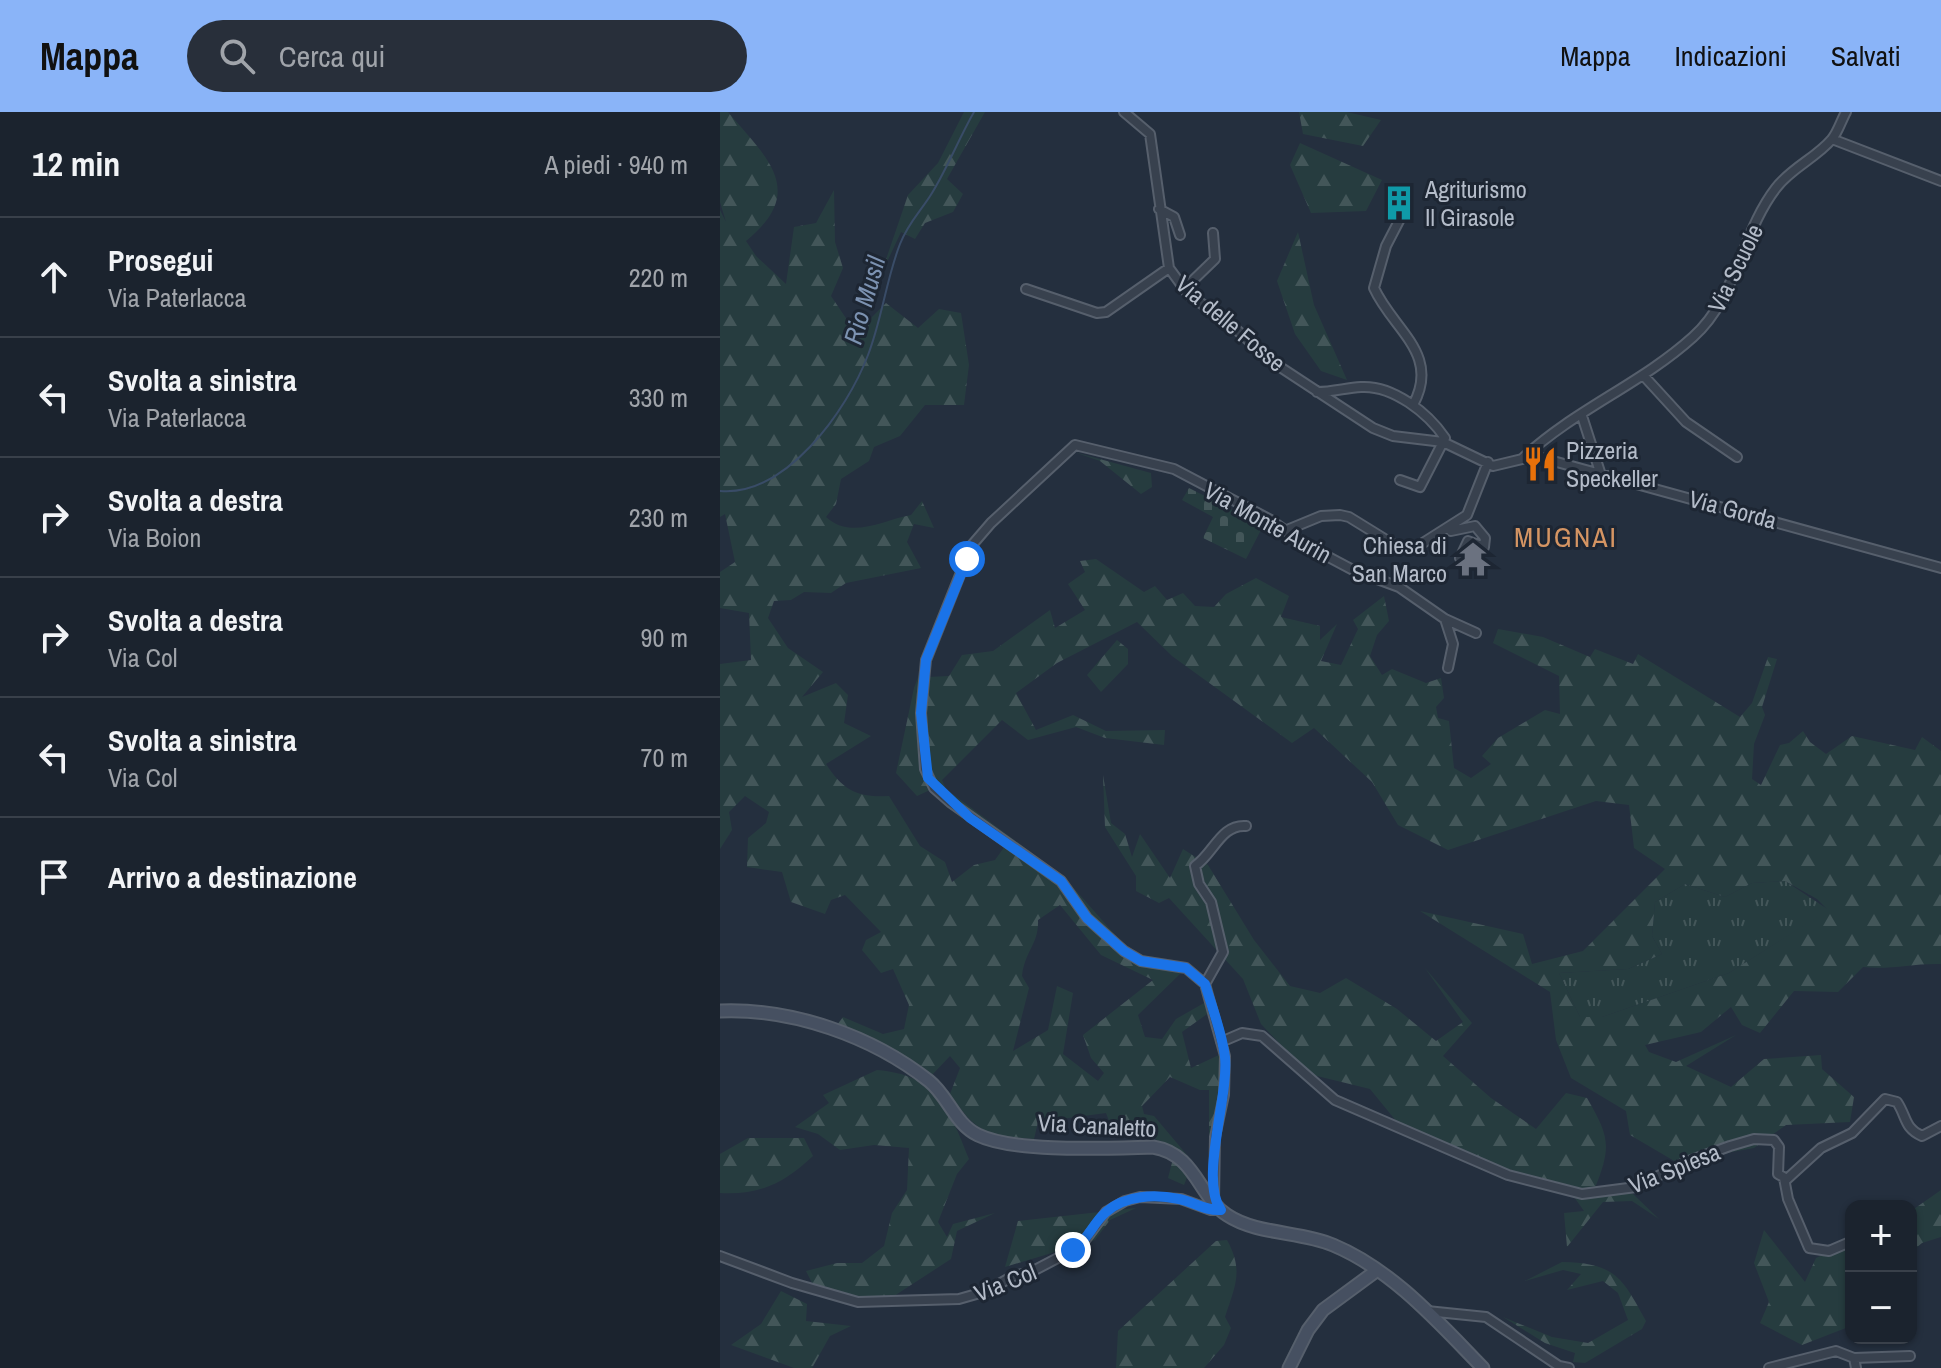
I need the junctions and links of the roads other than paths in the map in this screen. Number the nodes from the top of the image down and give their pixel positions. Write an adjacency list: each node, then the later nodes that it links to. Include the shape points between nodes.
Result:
1 (1124, 112): 5 (street, Via delle Fosse, via 1150,134)
2 (1846, 112): 3 (street, Via Scuole)
3 (1832, 139): 4 (street); 12 (street, Via Scuole, via 1777,186 1704,327)
4 (1941, 181)
5 (1159, 209): 8 (street, via 1174,217); 9 (street, Via delle Fosse)
6 (1401, 217): 14 (street, via 1374,288 1420,358 1424,377)
7 (1213, 233): 11 (street, via 1215,259)
8 (1180, 235)
9 (1169, 268): 10 (street, via 1106,312); 11 (street, Via delle Fosse)
10 (1026, 289)
11 (1184, 289): 13 (street, Via delle Fosse)
12 (1643, 375): 15 (street, Via Scuole); 17 (street, via 1686,422)
13 (1316, 392): 14 (street, via 1364,387); 16 (street, Via delle Fosse, via 1393,436)
14 (1413, 405): 16 (street, via 1441,432)
15 (1582, 416): 18 (street, Via Scuole, via 1545,437); 20 (street)
16 (1443, 442): 19 (street); 21 (street, via 1420,487)
17 (1737, 457)
18 (1523, 458): 19 (street, Via Gorda, via 1493,466); 20 (street, Via Gorda, via 1535,456)
19 (1488, 462): 23 (street, via 1467,515)
20 (1601, 475): 25 (street, Via Gorda)
21 (1400, 480)
22 (1287, 530): 23 (street, via 1321,516 1340,515 1396,546 1415,548); 26 (street, Via Monte Aurin, via 1353,570 1410,593); 30 (street, Via Monte Aurin, via 1174,469 1075,445 972,545 926,660 921,713 925,769 934,788 1061,881 1087,918 1124,951 1141,961 1186,968)
23 (1446, 531): 24 (street, via 1470,525 1483,533 1484,547 1468,541)
24 (1460, 558)
25 (1941, 568)
26 (1445, 619): 27 (street, Via Monte Aurin); 28 (street, via 1453,644)
27 (1476, 633)
28 (1448, 668)
29 (1246, 826): 30 (street, via 1223,833 1210,856 1195,866 1211,902 1223,952)
30 (1205, 984): 32 (street)
31 (720, 1011): 35 (street, Via Canaletto, via 756,1009 857,1039 931,1082 965,1126 983,1137 1063,1148 1159,1148 1189,1167)
32 (1221, 1042): 34 (street, Via Spiesa, via 1242,1033 1262,1036 1335,1100 1550,1188 1582,1194 1636,1187 1686,1162 1767,1139 1779,1147 1778,1174); 35 (street, via 1225,1056 1215,1137)
33 (1941, 1126): 34 (street, via 1922,1136 1914,1133 1897,1102 1885,1099 1852,1133 1821,1148)
34 (1784, 1178): 36 (street, Via Spiesa, via 1809,1248 1829,1251)
35 (1217, 1205): 37 (street, Via Col, via 1172,1198 1125,1201 1106,1212 1073,1250 959,1299 858,1302); 38 (street, via 1241,1221 1330,1243)
36 (1845, 1244)
37 (720, 1256)
38 (1376, 1271): 39 (street); 42 (street, via 1323,1310)
39 (1427, 1311): 43 (street); 44 (street, via 1486,1317)
40 (1910, 1356): 41 (street)
41 (1855, 1363): 45 (street, via 1836,1351)
42 (1289, 1368)
43 (1483, 1368)
44 (1569, 1368)
45 (1769, 1368)

